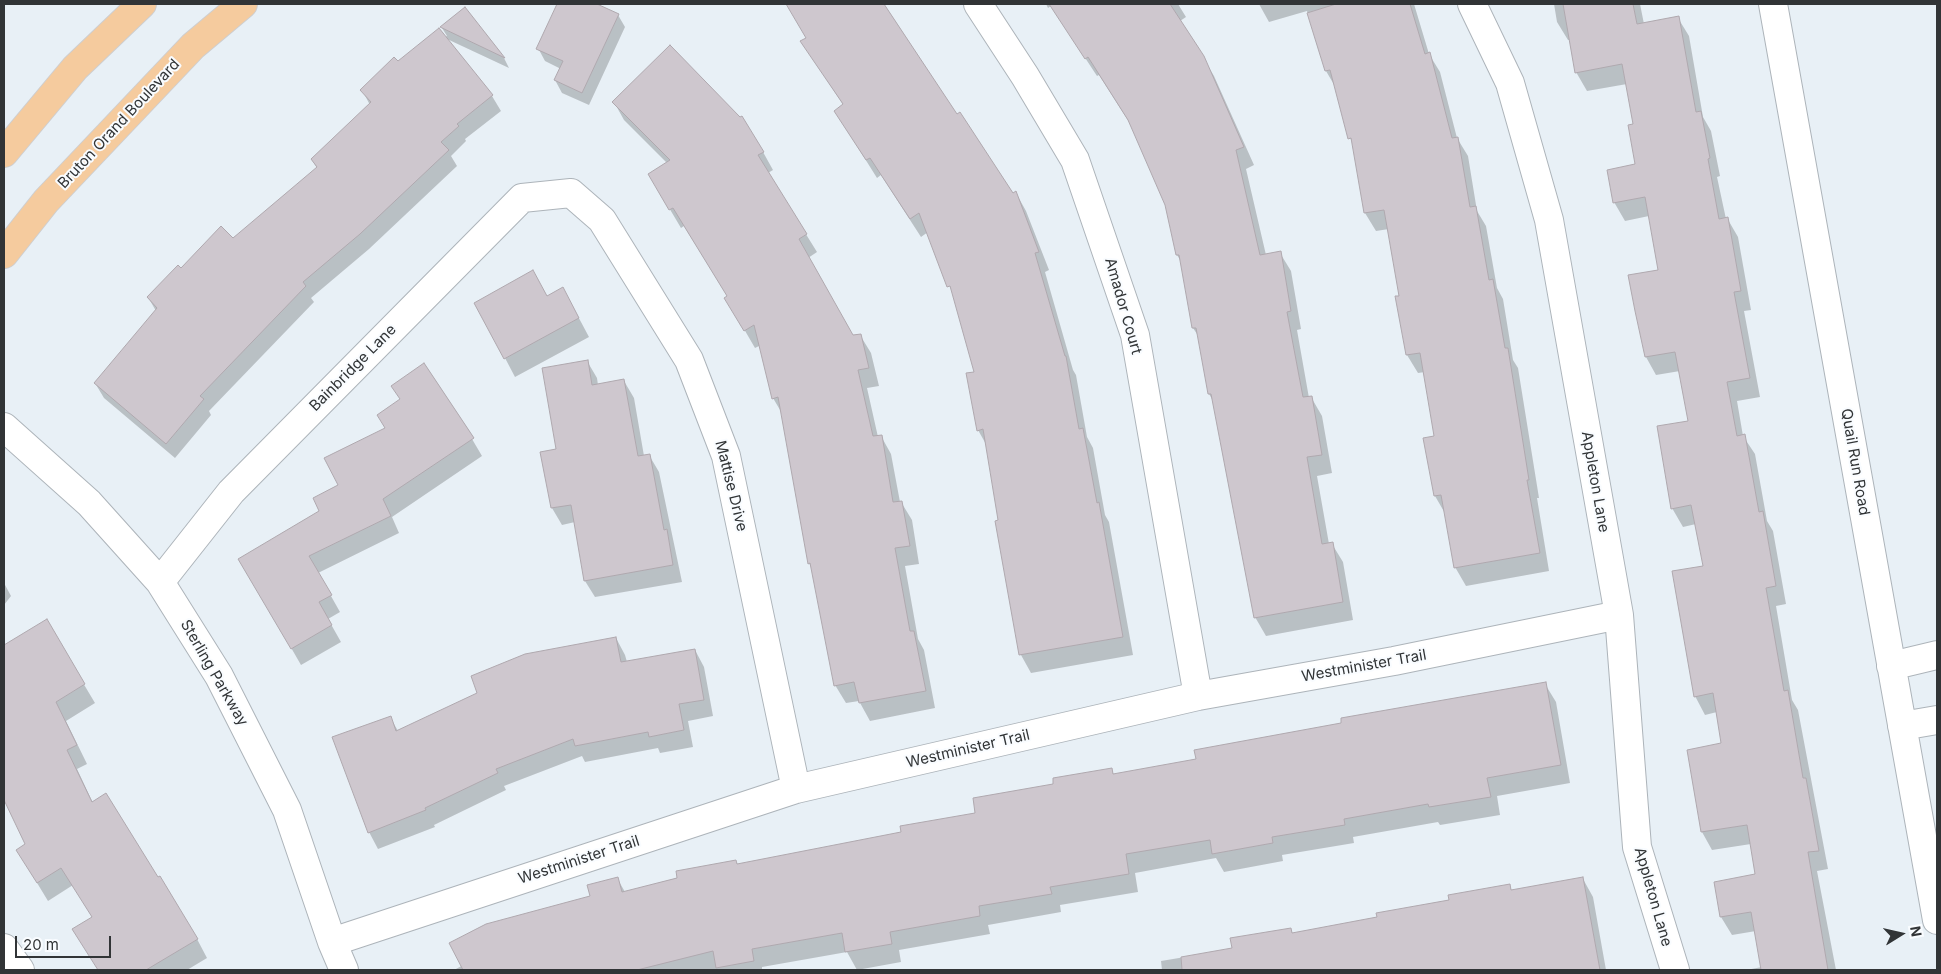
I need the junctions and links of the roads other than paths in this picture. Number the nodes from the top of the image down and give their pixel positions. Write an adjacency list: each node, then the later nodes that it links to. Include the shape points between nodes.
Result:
1 (142, 4): 6 (main road, via 75,68)
2 (243, 4): 8 (main road, Bruton Orand Boulevard, via 192,46 46,201)
3 (978, 4): 14 (street, Amador Court, via 1075,160 1135,335)
4 (1472, 4): 11 (street, Appleton Lane, via 1510,83 1549,220)
5 (1773, 4): 13 (street, Quail Run Road)
6 (4, 154)
7 (571, 193): 10 (street, Bainbridge Lane, via 522,198 231,492); 17 (street, Mattise Drive, via 602,220 689,360 726,456)
8 (4, 254)
9 (4, 427): 10 (street, Sterling Parkway, via 89,503)
10 (160, 582): 19 (street, Sterling Parkway, via 219,676 287,810)
11 (1619, 615): 14 (street, Westminister Trail, via 1394,661); 23 (street, Appleton Lane, via 1637,847)
12 (1937, 655): 13 (street)
13 (1891, 666): 16 (street, Quail Run Road)
14 (1198, 696): 17 (street, Westminister Trail)
15 (1937, 720): 16 (street)
16 (1902, 726): 18 (street, Quail Run Road)
17 (796, 789): 19 (street, Westminister Trail)
18 (1937, 920)
19 (332, 942): 22 (street, Sterling Parkway)
20 (4, 948): 21 (street)
21 (20, 970)
22 (344, 970)
23 (1675, 970)

